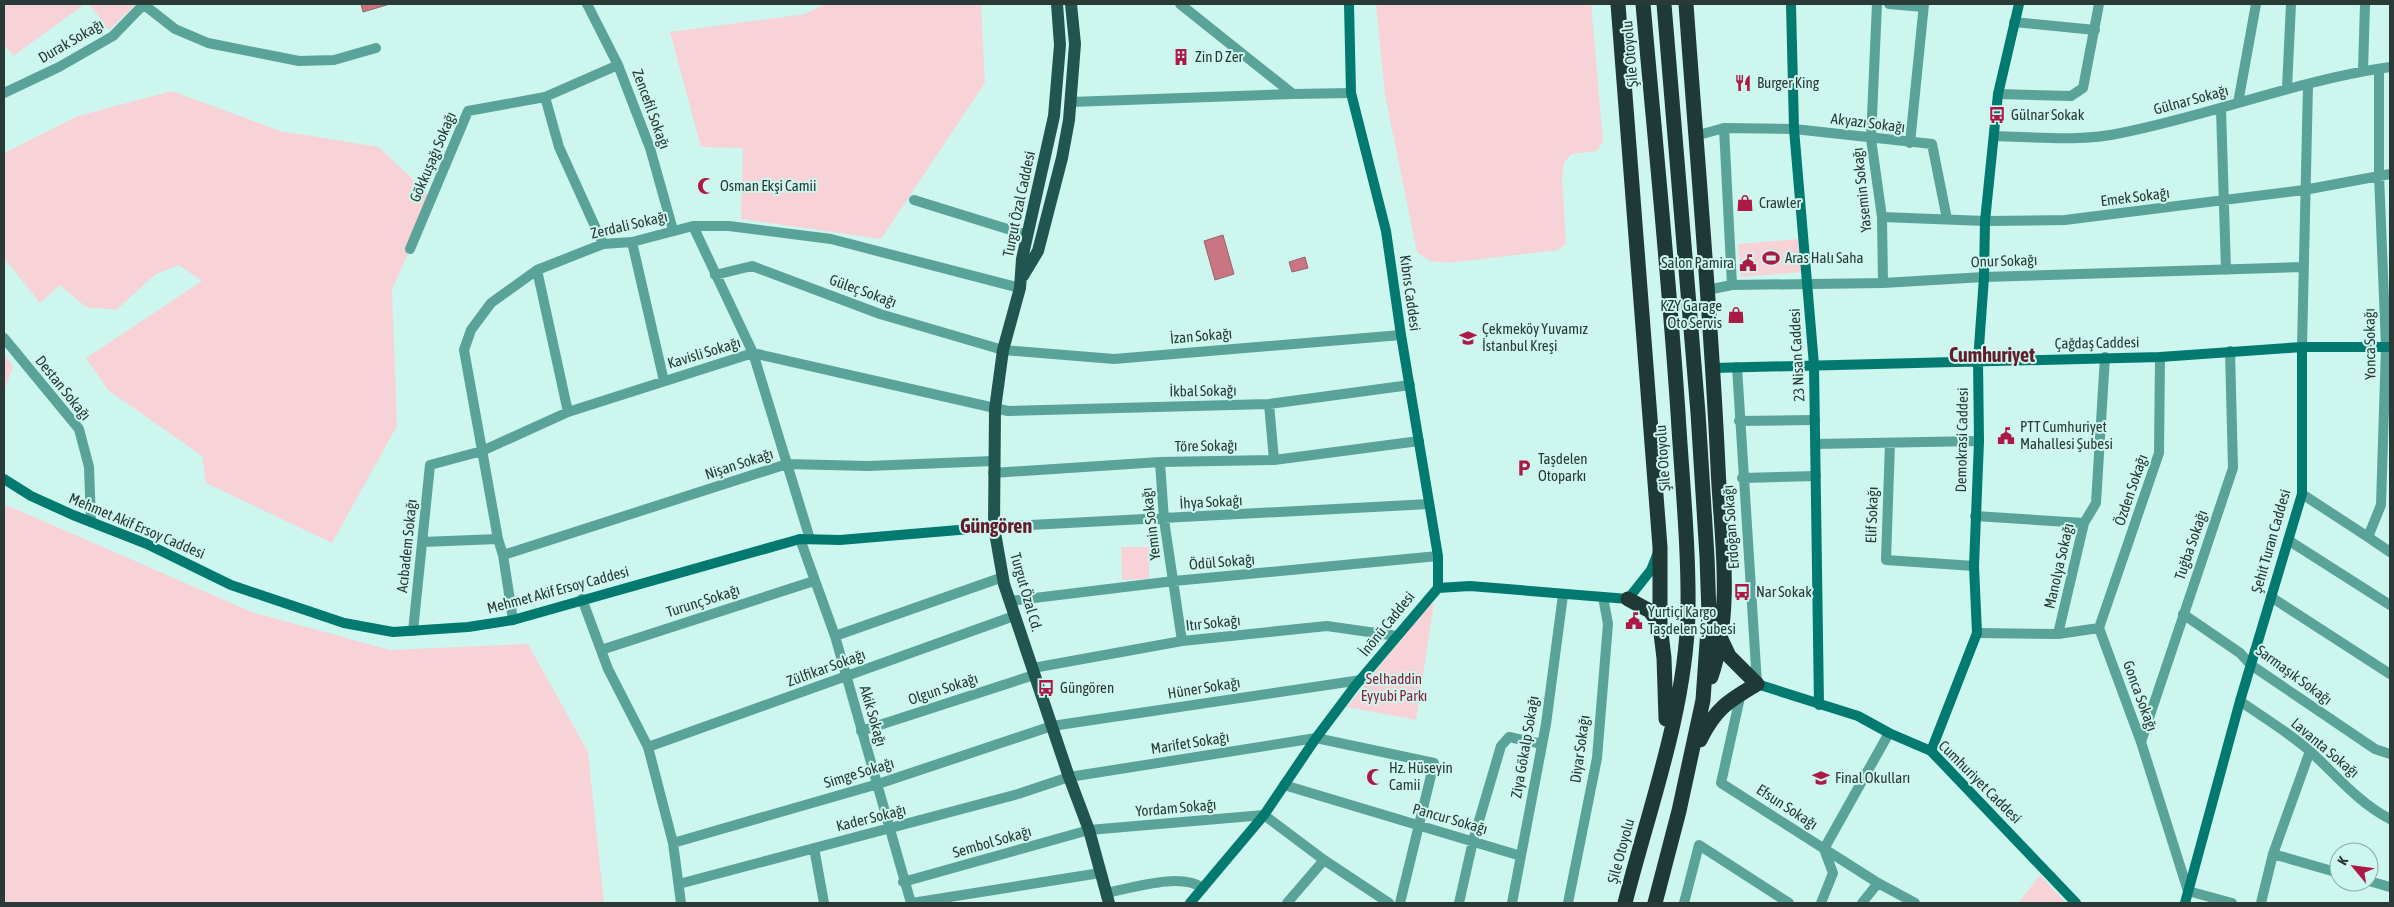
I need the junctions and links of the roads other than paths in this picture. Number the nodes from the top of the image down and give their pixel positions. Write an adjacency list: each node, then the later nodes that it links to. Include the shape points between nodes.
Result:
1 (144, 4): 22 (street, via 175,29 208,43 299,62 334,60); 29 (street, Durak Sokağı, via 113,36)
2 (587, 4): 23 (street, Zencefil Sokağı)
3 (1057, 4): 53 (main road, Turgut Özal Caddesi, via 1060,45 1054,116)
4 (1071, 4): 34 (main road, Turgut Özal Caddesi, via 1075,44)
5 (1180, 4): 31 (street)
6 (1349, 4): 30 (street, Kıbrıs Caddesi)
7 (1618, 4): 112 (highway)
8 (1643, 4): 162 (highway, Şile Otoyolu, via 1672,319 1687,605 1681,680)
9 (1664, 4): 128 (highway, via 1698,413)
10 (1686, 4): 39 (highway)
11 (1791, 4): 38 (street, 23 Nisan Caddesi)
12 (1877, 4): 41 (street, Yasemin Sokağı)
13 (1890, 4): 19 (street)
14 (2019, 4): 20 (street, Demokrasi Caddesi)
15 (2099, 4): 21 (street)
16 (2256, 4): 35 (street)
17 (2291, 4): 28 (street)
18 (2365, 4): 26 (street)
19 (1924, 5): 42 (street)
20 (2014, 22): 21 (street); 32 (street, Demokrasi Caddesi)
21 (2095, 30): 32 (street, via 2083,88 2078,93 2071,96)
22 (376, 48)
23 (618, 65): 33 (street, Gökkuşağı Sokağı); 52 (street, Zencefil Sokağı, via 650,148)
24 (2390, 67): 25 (street, Gülnar Sokağı)
25 (2379, 69): 26 (street, Gülnar Sokağı); 44 (street, Yonca Sokağı)
26 (2363, 71): 27 (street, Gülnar Sokağı)
27 (2308, 85): 28 (street, Gülnar Sokağı); 45 (street, Şehit Turan Caddesi)
28 (2288, 88): 35 (street, Gülnar Sokağı)
29 (4, 93)
30 (1352, 93): 31 (street); 67 (street, Kıbrıs Caddesi, via 1386,231)
31 (1293, 94): 34 (street)
32 (1998, 94): 40 (street, Demokrasi Caddesi)
33 (545, 97): 55 (street, via 558,147); 56 (street, Gökkuşağı Sokağı, via 468,111)
34 (1071, 102): 62 (main road, Turgut Özal Caddesi, via 1062,158 1038,251)
35 (2238, 103): 36 (street, Gülnar Sokağı)
36 (2221, 109): 40 (street, Gülnar Sokağı, via 2119,134); 47 (street)
37 (1724, 128): 38 (street, Akyazı Sokağı); 39 (street, Akyazı Sokağı); 65 (street)
38 (1794, 129): 41 (street, Akyazı Sokağı); 63 (street, 23 Nisan Caddesi)
39 (1695, 136): 66 (highway)
40 (1995, 136): 50 (street, Demokrasi Caddesi)
41 (1871, 139): 42 (street, Akyazı Sokağı); 48 (street, Yasemin Sokağı)
42 (1910, 143): 49 (street, Akyazı Sokağı, via 1932,144)
43 (2390, 174): 44 (street, Emek Sokağı)
44 (2379, 175): 45 (street, Emek Sokağı); 70 (street, Yonca Sokağı)
45 (2304, 190): 47 (street, Emek Sokağı); 57 (street, Şehit Turan Caddesi)
46 (914, 200): 53 (street)
47 (2225, 201): 50 (street, Emek Sokağı, via 2065,220); 59 (street)
48 (1882, 217): 49 (street, Emek Sokağı); 64 (street, Yasemin Sokağı)
49 (1947, 219): 50 (street, Emek Sokağı)
50 (1985, 221): 61 (street, Demokrasi Caddesi)
51 (693, 226): 52 (street, Zerdali Sokağı); 60 (street, Akik Sokağı); 62 (street, Zerdali Sokağı, via 729,226 831,239)
52 (673, 230): 54 (street, Zerdali Sokağı)
53 (1027, 235): 62 (main road, Turgut Özal Caddesi)
54 (632, 242): 55 (street, Zerdali Sokağı); 80 (street)
55 (603, 244): 58 (street, Zerdali Sokağı)
56 (410, 249)
57 (2302, 267): 59 (street, Onur Sokağı); 69 (street, Şehit Turan Caddesi)
58 (537, 270): 84 (street); 91 (street, Zerdali Sokağı, via 491,303 471,330 464,350)
59 (2226, 270): 61 (street, Onur Sokağı)
60 (715, 275): 71 (street, Güleç Sokağı, via 752,266 880,314); 73 (street, Akik Sokağı)
61 (1984, 277): 64 (street, Onur Sokağı); 76 (street, Demokrasi Caddesi)
62 (1021, 283): 71 (main road, Turgut Özal Cd.)
63 (1808, 283): 64 (street, Onur Sokağı); 65 (street, Onur Sokağı); 77 (street, 23 Nisan Caddesi)
64 (1883, 283)
65 (1732, 285): 66 (street, Onur Sokağı)
66 (1707, 290): 79 (highway)
67 (1400, 335): 71 (street, İzan Sokağı, via 1114,359); 81 (street, Kıbrıs Caddesi)
68 (4, 338): 104 (street, Destan Sokağı, via 79,429 89,467)
69 (2302, 347): 70 (street, Çağdaş Caddesi); 72 (street, Çağdaş Caddesi); 100 (street, Şehit Turan Caddesi)
70 (2388, 347): 107 (street, Yonca Sokağı, via 2382,505)
71 (1003, 350): 83 (main road, Turgut Özal Cd.)
72 (2230, 351): 75 (street, Çağdaş Caddesi); 129 (street, Tuğba Sokağı, via 2233,468)
73 (753, 353): 80 (street, Kavisli Sokağı); 83 (street, Kavisli Sokağı); 94 (street, Akik Sokağı)
74 (2105, 357): 75 (street, Çağdaş Caddesi); 76 (street, Çağdaş Caddesi); 105 (street, Manolya Sokağı, via 2096,503)
75 (2160, 357): 133 (street, Özden Sokağı, via 2160,454)
76 (1978, 361): 77 (street, Çağdaş Caddesi); 88 (street, Demokrasi Caddesi)
77 (1814, 364): 78 (street, Çağdaş Caddesi); 85 (street, 23 Nisan Caddesi)
78 (1737, 367): 79 (street, Çağdaş Caddesi); 86 (street, Erdoğan Sokağı)
79 (1713, 368): 139 (highway, via 1725,559)
80 (664, 381): 84 (street, Kavisli Sokağı)
81 (1410, 385): 82 (street, İkbal Sokağı); 87 (street, Kıbrıs Caddesi)
82 (1269, 404): 83 (street, İkbal Sokağı); 92 (street)
83 (995, 409): 96 (main road, Turgut Özal Cd.)
84 (568, 412): 91 (street, Kavisli Sokağı)
85 (1815, 420): 86 (street); 90 (street, 23 Nisan Caddesi)
86 (1739, 421): 98 (street, Erdoğan Sokağı)
87 (1419, 441): 92 (street, Töre Sokağı); 101 (street, Kıbrıs Caddesi)
88 (1979, 441): 89 (street); 102 (street, Demokrasi Caddesi)
89 (1890, 443): 90 (street); 116 (street, Elif Sokağı, via 1886,560)
90 (1815, 444): 97 (street, 23 Nisan Caddesi)
91 (482, 451): 95 (street, Kavisli Sokağı); 108 (street, Zerdali Sokağı)
92 (1274, 460): 93 (street, Töre Sokağı)
93 (1160, 462): 96 (street, Töre Sokağı); 103 (street, Yemin Sokağı)
94 (787, 464): 96 (street, Nişan Sokağı); 109 (street, Akik Sokağı); 114 (street, Nişan Sokağı)
95 (430, 465): 111 (street, Acıbadem Sokağı)
96 (993, 467): 106 (main road, Turgut Özal Cd.)
97 (1816, 476): 98 (street); 151 (street, 23 Nisan Caddesi)
98 (1742, 478): 147 (street, Erdoğan Sokağı)
99 (4, 479): 104 (street, Mehmet Akif Ersoy Caddesi, via 31,496)
100 (2302, 494): 107 (street); 110 (street, Şehit Turan Caddesi)
101 (1429, 504): 103 (street, İhya Sokağı); 115 (street, Kıbrıs Caddesi)
102 (1975, 516): 105 (street); 116 (street, Demokrasi Caddesi)
103 (1164, 520): 106 (street, İhya Sokağı); 119 (street, Yemin Sokağı)
104 (91, 522): 134 (street, Mehmet Akif Ersoy Caddesi, via 148,544 231,585 270,599 344,622 393,632)
105 (2084, 523): 136 (street, Manolya Sokağı)
106 (994, 527): 109 (street, Mehmet Akif Ersoy Caddesi, via 840,540); 117 (main road, Turgut Özal Cd.)
107 (2368, 537): 113 (street)
108 (498, 539): 111 (street); 114 (street, Zerdali Sokağı)
109 (805, 539): 118 (street, Akik Sokağı); 125 (street, Mehmet Akif Ersoy Caddesi)
110 (2288, 540): 123 (street, Şehit Turan Caddesi); 127 (street)
111 (422, 542): 134 (street, Acıbadem Sokağı)
112 (1660, 547): 124 (street, via 1651,570); 132 (highway)
113 (2390, 552)
114 (503, 556): 131 (street, Zerdali Sokağı)
115 (1438, 556): 119 (street, Ödül Sokağı); 120 (street, Kıbrıs Caddesi)
116 (1974, 566): 135 (street, Demokrasi Caddesi)
117 (1003, 577): 126 (main road, Turgut Özal Cd.); 137 (street)
118 (814, 580): 137 (street, Akik Sokağı); 141 (street, Turunç Sokağı)
119 (1174, 581): 126 (street, Ödül Sokağı); 140 (street, Yemin Sokağı)
120 (1438, 588): 121 (street, İnönü Caddesi, via 1470,586); 138 (street, İnönü Caddesi)
121 (1563, 595): 122 (street, İnönü Caddesi); 157 (street, Ziya Gökalp Sokağı)
122 (1603, 597): 124 (street, İnönü Caddesi); 198 (street, Diyar Sokağı, via 1608,624 1597,758)
123 (2271, 597): 142 (street, Şehit Turan Caddesi); 144 (street)
124 (1628, 599): 132 (highway, via 1650,611)
125 (582, 600): 131 (street, Mehmet Akif Ersoy Caddesi); 141 (street)
126 (1010, 601): 130 (main road, Turgut Özal Cd.)
127 (2390, 605)
128 (1709, 614): 139 (highway); 149 (highway)
129 (2183, 614): 142 (street, Sarmaşık Sokağı, via 2240,653); 156 (street, Tuğba Sokağı)
130 (1014, 616): 143 (main road, Turgut Özal Cd.); 145 (street, Zülfikar Sokağı)
131 (513, 620): 134 (street, Mehmet Akif Ersoy Caddesi)
132 (1660, 625): 162 (highway, via 1666,694)
133 (2099, 628): 136 (street); 156 (street, Gonca Sokağı)
134 (414, 631)
135 (1977, 633): 136 (street); 159 (street, Demokrasi Caddesi)
136 (2058, 634)
137 (835, 636): 145 (street, Akik Sokağı)
138 (1397, 636): 140 (street, Itır Sokağı, via 1327,626); 146 (street, İnönü Caddesi)
139 (1721, 639): 147 (highway, via 1730,656); 149 (highway)
140 (1182, 641): 143 (street, Itır Sokağı)
141 (601, 650): 158 (street)
142 (2251, 665): 150 (street, Şehit Turan Caddesi); 161 (street, Sarmaşık Sokağı, via 2375,750)
143 (1034, 671): 152 (main road, Turgut Özal Cd.); 153 (street, Olgun Sokağı)
144 (2390, 674)
145 (846, 677): 153 (street, Akik Sokağı); 158 (street, Zülfikar Sokağı)
146 (1361, 680): 152 (street, Hüner Sokağı); 155 (street, İnönü Caddesi)
147 (1756, 684): 148 (highway); 151 (street, Cumhuriyet Caddesi)
148 (1741, 693): 163 (highway, via 1709,721); 175 (street, Efsun Sokağı, via 1722,783)
149 (1703, 700): 163 (highway)
150 (2240, 701): 160 (street, Lavanta Sokağı); 187 (street, Şehit Turan Caddesi)
151 (1819, 705): 154 (street, Cumhuriyet Caddesi, via 1858,716)
152 (1052, 726): 164 (main road, Turgut Özal Cd.); 165 (street, Simge Sokağı)
153 (862, 731): 165 (street, Akik Sokağı)
154 (1889, 733): 159 (street, Cumhuriyet Caddesi); 175 (street)
155 (1316, 738): 164 (street, Marifet Sokağı); 166 (street, İnönü Caddesi); 169 (street, via 1434,763)
156 (2141, 742): 187 (street, Gonca Sokağı)
157 (1542, 744): 172 (street, via 1509,737 1503,742); 177 (street, Ziya Gökalp Sokağı)
158 (648, 746): 173 (street)
159 (1931, 751): 208 (street, Cumhuriyet Caddesi)
160 (2310, 751): 168 (street, Lavanta Sokağı, via 2344,784); 176 (street)
161 (2390, 754)
162 (1666, 755): 179 (highway, Şile Otoyolu)
163 (1688, 766): 181 (highway)
164 (1069, 777): 170 (street, Kader Sokağı); 171 (main road, Turgut Özal Cd.)
165 (878, 784): 170 (street, Akik Sokağı); 173 (street, Simge Sokağı)
166 (1284, 785): 167 (street, İnönü Caddesi); 169 (street, Pancur Sokağı)
167 (1264, 816): 171 (street, Yordam Sokağı); 178 (street); 186 (street, İnönü Caddesi)
168 (2390, 819)
169 (1419, 826): 172 (street, Pancur Sokağı); 195 (street)
170 (890, 829): 174 (street, Kader Sokağı); 183 (street, Akik Sokağı)
171 (1089, 830): 182 (main road, Turgut Özal Cd.); 183 (street, Sembol Sokağı)
172 (1473, 841): 177 (street, Pancur Sokağı); 196 (street)
173 (673, 843): 185 (street)
174 (814, 848): 185 (street, Kader Sokağı); 190 (street)
175 (1824, 849): 184 (street, Efsun Sokağı); 205 (street, via 1833,873)
176 (2273, 854): 180 (street); 211 (street)
177 (1520, 856): 197 (street, Ziya Gökalp Sokağı)
178 (1324, 860): 193 (street); 194 (street)
179 (1636, 860): 199 (highway); 200 (highway, Şile Otoyolu)
180 (2329, 869)
181 (1663, 872): 201 (highway); 202 (highway)
182 (1100, 874): 188 (main road, Turgut Özal Cd.); 191 (street, Akik Sokağı)
183 (903, 882): 191 (street, Akik Sokağı)
184 (1878, 883): 206 (street); 207 (street, Efsun Sokağı)
185 (679, 884): 189 (street)
186 (1203, 888): 188 (street, via 1194,882 1166,882); 192 (street, İnönü Caddesi)
187 (2188, 891): 209 (street, Şehit Turan Caddesi); 210 (street)
188 (1108, 898)
189 (681, 903)
190 (824, 903)
191 (911, 903)
192 (1190, 903)
193 (1287, 903)
194 (1389, 903)
195 (1400, 903)
196 (1459, 903)
197 (1512, 903)
198 (1568, 903)
199 (1619, 903)
200 (1625, 903)
201 (1654, 903)
202 (1661, 903)
203 (1684, 903): 204 (street, via 1699,846)
204 (1789, 903)
205 (1821, 903)
206 (1862, 903)
207 (1915, 903)
208 (2076, 903)
209 (2185, 903)
210 (2232, 903)
211 (2261, 903)

